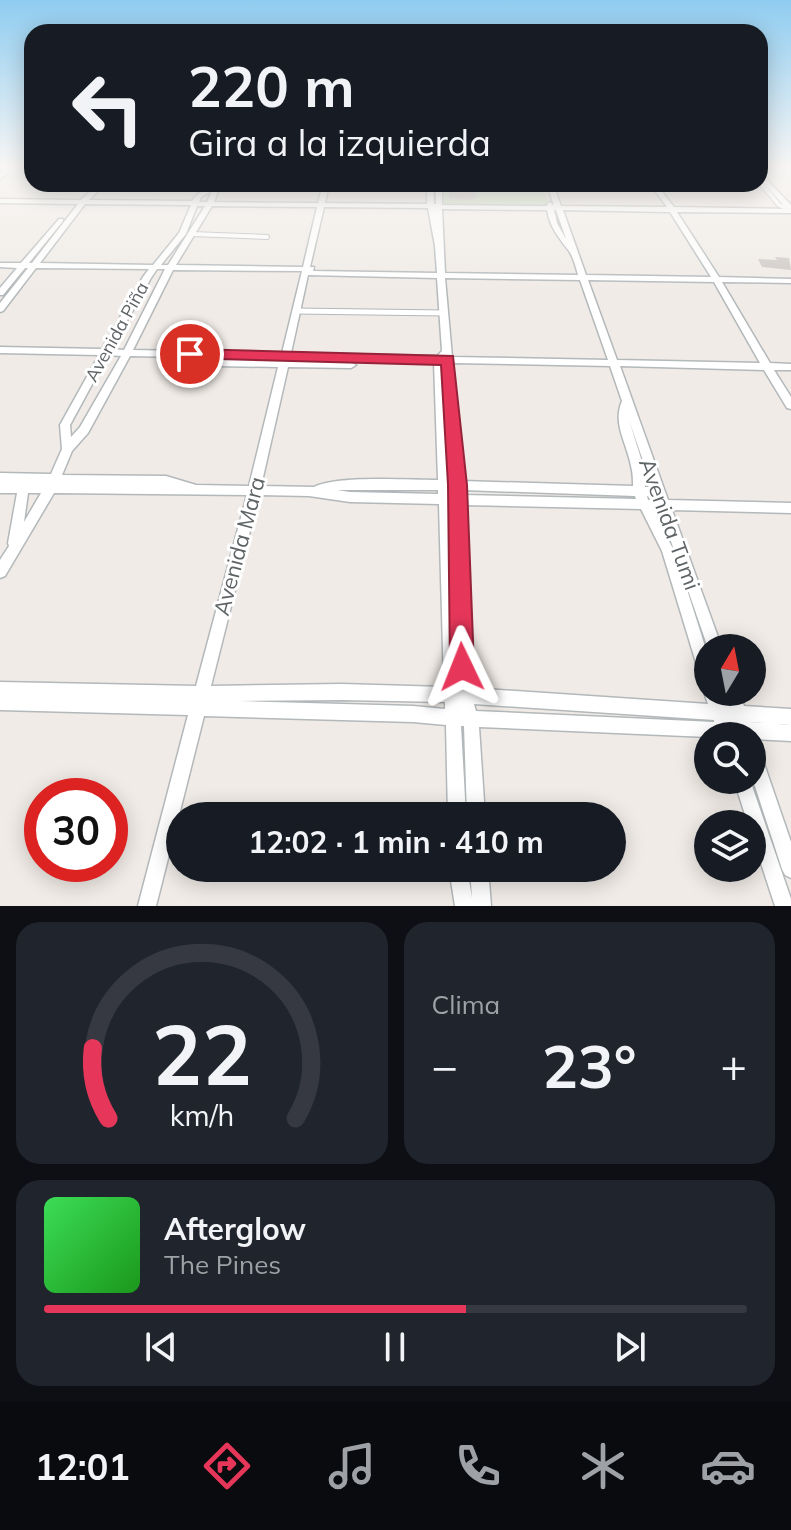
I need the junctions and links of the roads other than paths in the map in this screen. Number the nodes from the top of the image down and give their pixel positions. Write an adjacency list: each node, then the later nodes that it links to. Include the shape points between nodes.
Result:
1 (72, 209): 14 (street)
2 (73, 209): 15 (street)
3 (192, 209): 16 (street, Avenida Piña, via 182,234)
4 (206, 209): 11 (street, Avenida Piña)
5 (320, 209): 18 (street, Avenida Mara)
6 (436, 209): 19 (street)
7 (469, 209): 8 (street)
8 (555, 210): 9 (street); 20 (street, Avenida Tumi, via 559,236)
9 (673, 210): 10 (street, via 697,215); 21 (street)
10 (791, 211)
11 (192, 234): 12 (lane); 17 (street, Avenida Piña)
12 (267, 237)
13 (0, 265): 14 (street)
14 (22, 266): 15 (street); 23 (street)
15 (35, 266): 16 (street); 24 (street)
16 (155, 267): 17 (street); 28 (street, Avenida Piña)
17 (170, 268): 18 (street); 29 (street, Avenida Piña)
18 (306, 271): 19 (street); 25 (street, Avenida Mara)
19 (442, 273): 20 (street); 26 (street)
20 (583, 275): 21 (street); 33 (street, Avenida Tumi)
21 (717, 278): 22 (street); 35 (street)
22 (791, 279)
23 (0, 293)
24 (0, 309)
25 (295, 311): 26 (lane); 31 (street, Avenida Mara)
26 (445, 313): 32 (street)
27 (0, 350): 28 (street)
28 (105, 356): 29 (street); 30 (street); 39 (street, Avenida Piña, via 65,425)
29 (125, 356): 31 (street); 39 (street, Avenida Piña, via 84,430)
30 (0, 358)
31 (283, 360): 32 (street); 44 (street, Avenida Mara)
32 (445, 360): 33 (street); 45 (street)
33 (615, 366): 35 (street); 37 (street, Avenida Tumi)
34 (791, 367): 35 (street)
35 (770, 370): 36 (street); 38 (street)
36 (791, 373)
37 (626, 399): 46 (street, Avenida Tumi, via 623,423); 47 (street, Avenida Tumi)
38 (791, 405)
39 (67, 449): 41 (street, Avenida Piña)
40 (0, 478): 41 (street)
41 (52, 485): 43 (street); 44 (street); 49 (street, Avenida Piña)
42 (0, 488): 43 (street)
43 (23, 489): 49 (street)
44 (254, 490): 45 (street, via 350,497); 55 (street, Avenida Mara)
45 (450, 491): 46 (street); 54 (street)
46 (641, 497): 47 (street); 51 (street, Avenida Tumi, via 668,551)
47 (660, 498): 48 (street, via 740,509); 52 (street, Avenida Tumi)
48 (791, 508)
49 (13, 549): 50 (street, Avenida Piña)
50 (0, 572)
51 (694, 634)
52 (710, 634)
53 (0, 690): 55 (street)
54 (458, 695): 55 (street, via 342,692); 59 (street); 62 (street)
55 (198, 700): 56 (street); 62 (street); 75 (street, Avenida Mara)
56 (0, 702)
57 (717, 706): 59 (street)
58 (736, 706): 60 (street)
59 (718, 710): 60 (street); 63 (street)
60 (738, 712): 61 (street); 64 (street)
61 (791, 717)
62 (463, 719): 65 (street); 70 (street); 71 (street)
63 (722, 722)
64 (742, 722)
65 (694, 731)
66 (766, 733): 67 (street)
67 (791, 733)
68 (747, 794): 78 (street)
69 (766, 794): 72 (street)
70 (458, 802)
71 (474, 802)
72 (791, 869)
73 (460, 882): 76 (street)
74 (480, 882): 77 (street)
75 (147, 906)
76 (464, 906)
77 (482, 906)
78 (784, 906)

